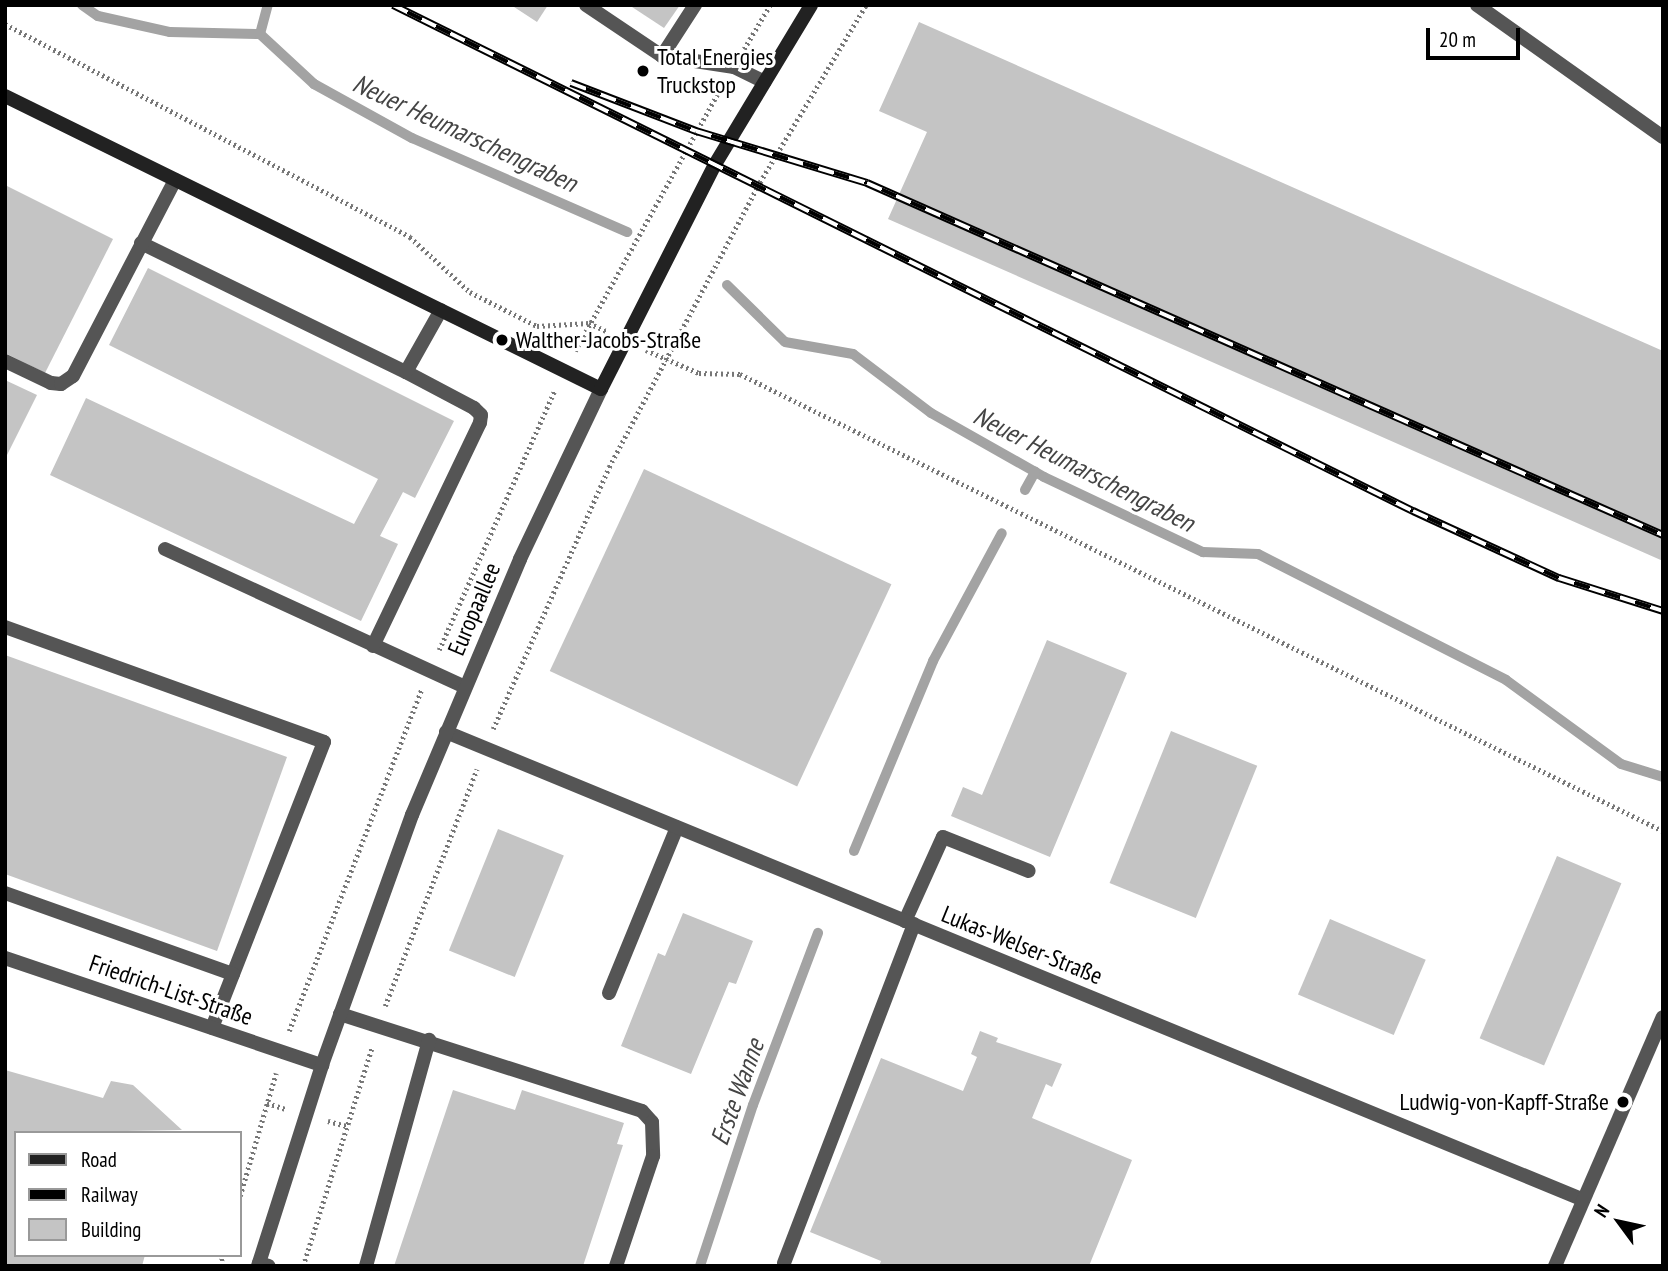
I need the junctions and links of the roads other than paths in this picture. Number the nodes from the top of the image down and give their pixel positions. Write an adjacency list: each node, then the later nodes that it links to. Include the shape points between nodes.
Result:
1 (695, 5): 5 (street)
2 (811, 5): 6 (street, Europaallee)
3 (1477, 5): 8 (street)
4 (592, 7): 5 (street)
5 (662, 56): 6 (street, via 734,67)
6 (765, 82): 14 (street, Europaallee, via 713,166)
7 (5, 96): 9 (street)
8 (1663, 137)
9 (175, 180): 10 (street); 11 (street)
10 (141, 243): 12 (street, via 73,376 61,384 51,383); 13 (street)
11 (441, 310): 13 (street); 14 (street)
12 (5, 361)
13 (406, 372): 17 (street, via 481,415)
14 (601, 389): 18 (street, Europaallee)
15 (165, 549): 17 (street)
16 (5, 627): 25 (street, via 324,742)
17 (373, 646): 18 (street)
18 (465, 687): 19 (street, Europaallee)
19 (446, 732): 20 (street, Lukas-Welser-Straße); 27 (street, Europaallee)
20 (677, 827): 23 (street, Lukas-Welser-Straße); 26 (street)
21 (1029, 871): 23 (street, via 943,837)
22 (5, 893): 25 (street)
23 (909, 923): 32 (street, Lukas-Welser-Straße); 33 (street)
24 (5, 958): 29 (street, Friedrich-List-Straße)
25 (233, 974): 29 (street)
26 (609, 993)
27 (340, 1014): 30 (street); 31 (street, Europaallee)
28 (1663, 1017): 32 (street)
29 (212, 1028): 31 (street, Friedrich-List-Straße)
30 (429, 1040): 35 (street); 36 (street, via 642,1111 652,1122 653,1156)
31 (322, 1065): 34 (street, Europaallee)
32 (1581, 1199): 37 (street)
33 (783, 1263)
34 (262, 1265)
35 (366, 1266)
36 (616, 1266)
37 (1555, 1266)

